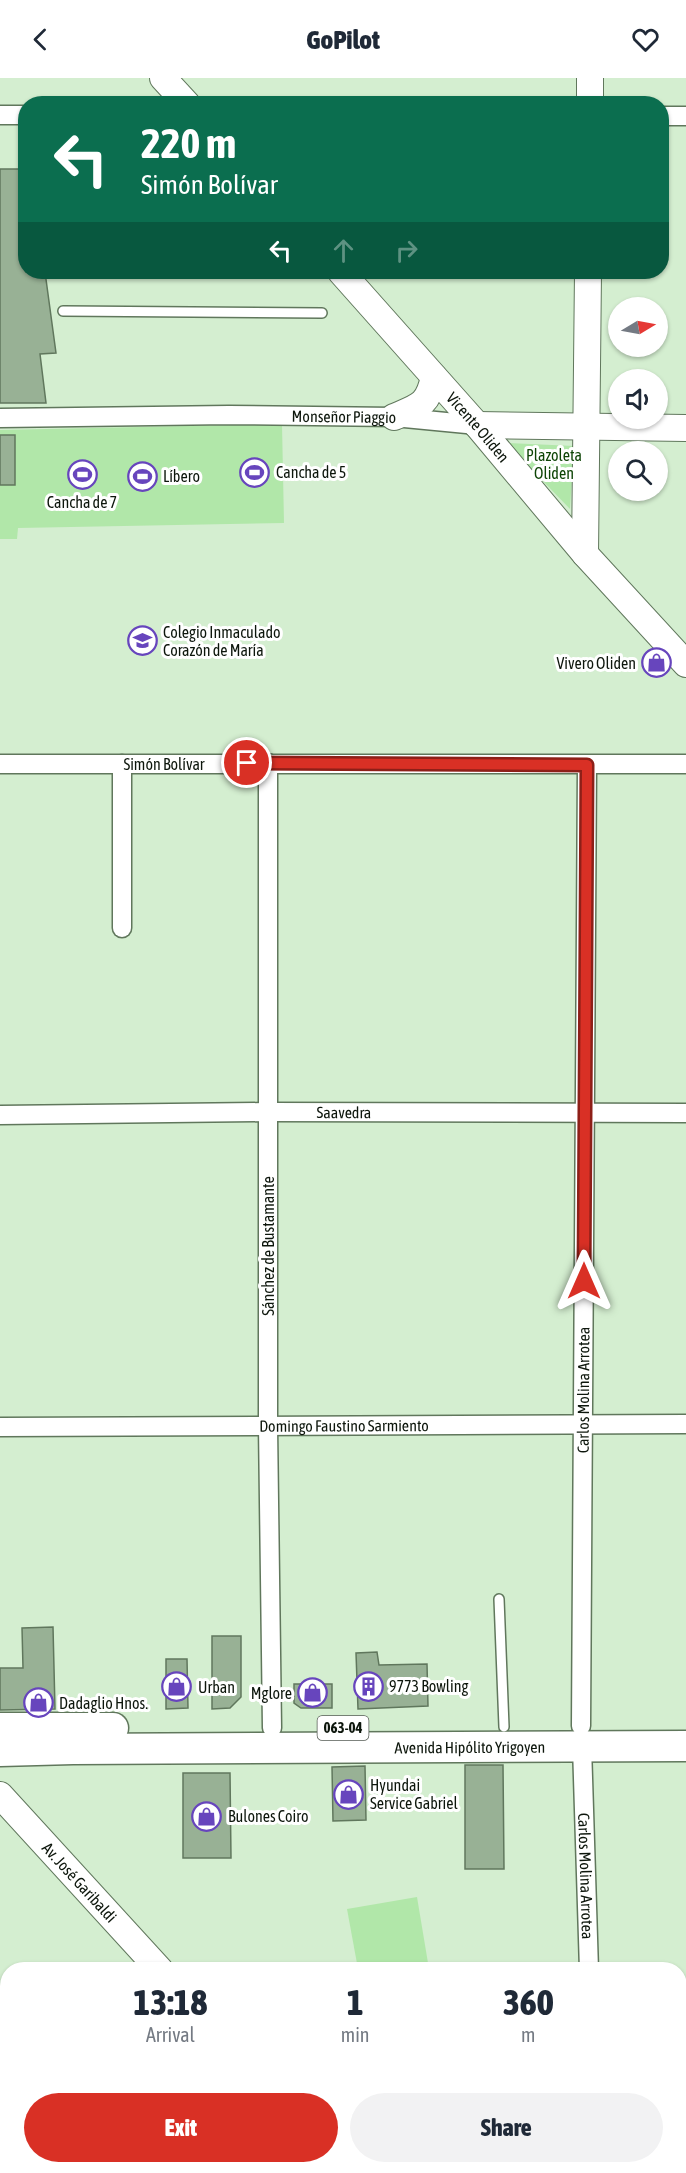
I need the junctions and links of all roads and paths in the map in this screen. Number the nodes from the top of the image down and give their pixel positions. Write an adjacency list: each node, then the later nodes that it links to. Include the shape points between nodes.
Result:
1 (163, 78): 3 (street)
2 (590, 78): 4 (street)
3 (180, 96)
4 (590, 96)
5 (0, 115): 6 (street)
6 (18, 115)
7 (669, 116): 8 (street)
8 (686, 116)
9 (347, 279): 13 (street, Vicente Oliden)
10 (588, 279): 17 (street)
11 (63, 311): 12 (lane)
12 (322, 313)
13 (434, 377): 14 (street, via 430,395 421,406); 16 (street, Vicente Oliden)
14 (394, 417): 15 (street, Monseñor Piaggio); 16 (street, Monseñor Piaggio)
15 (0, 418)
16 (477, 425): 17 (street, Monseñor Piaggio); 19 (street, Vicente Oliden)
17 (586, 427): 18 (street, Monseñor Piaggio); 19 (street)
18 (686, 428)
19 (585, 554): 20 (street, Vicente Oliden)
20 (686, 664)
21 (268, 763): 23 (street, Simón Bolívar); 25 (street, Simón Bolívar); 27 (street, Sánchez de Bustamante)
22 (0, 764): 23 (street, Simón Bolívar)
23 (122, 764): 26 (street)
24 (686, 764): 25 (street, Simón Bolívar)
25 (587, 765): 28 (street, Carlos Molina Arrotea)
26 (122, 928)
27 (267, 1112): 28 (street, Saavedra); 30 (street, Saavedra); 33 (street, Sánchez de Bustamante)
28 (584, 1113): 29 (street, Saavedra); 32 (street, Carlos Molina Arrotea)
29 (686, 1113)
30 (0, 1116)
31 (686, 1424): 32 (street, Domingo Faustino Sarmiento)
32 (584, 1425): 33 (street, Domingo Faustino Sarmiento); 40 (street, Carlos Molina Arrotea)
33 (268, 1426): 34 (street, Domingo Faustino Sarmiento); 39 (street, Sánchez de Bustamante)
34 (0, 1427)
35 (499, 1599): 37 (lane)
36 (686, 1725): 40 (main road, Avenida Hipólito Yrigoyen / 063-04)
37 (504, 1727): 39 (main road, Avenida Hipólito Yrigoyen / 063-04); 40 (main road, Avenida Hipólito Yrigoyen / 063-04)
38 (0, 1728): 39 (main road, Avenida Hipólito Yrigoyen / 063-04)
39 (272, 1728)
40 (582, 1736): 41 (main road, Avenida Hipólito Yrigoyen / 063-04); 42 (main road, Avenida Hipólito Yrigoyen / 063-04); 45 (street, Carlos Molina Arrotea)
41 (686, 1746)
42 (0, 1751)
43 (0, 1795): 44 (street, Av. José Garibaldi)
44 (153, 1962)
45 (589, 1962)

